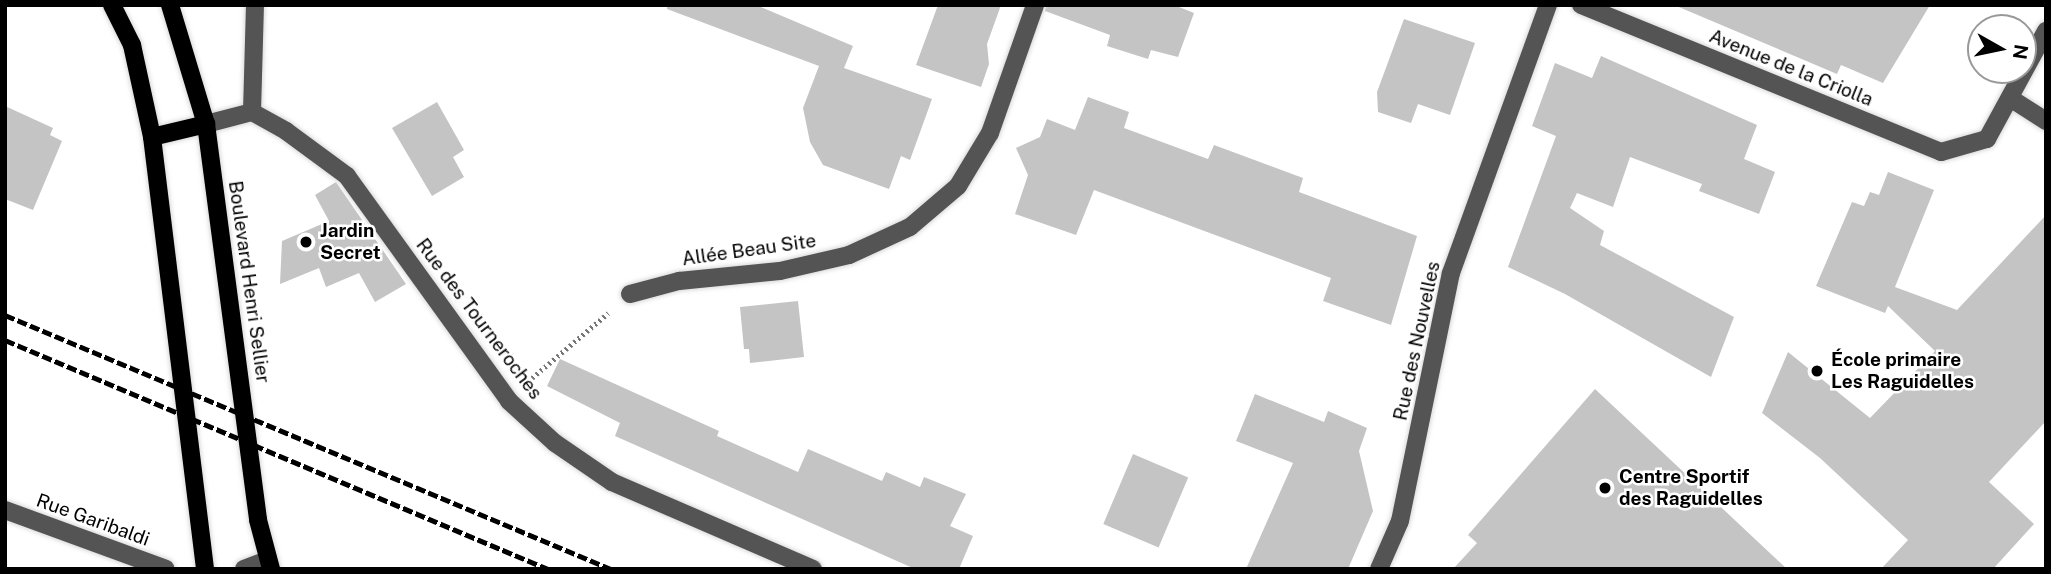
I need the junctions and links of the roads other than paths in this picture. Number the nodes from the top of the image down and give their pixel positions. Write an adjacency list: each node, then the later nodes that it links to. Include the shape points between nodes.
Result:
1 (113, 5): 12 (main road, via 132,45)
2 (170, 5): 11 (main road, Boulevard Henri Sellier)
3 (255, 5): 9 (street)
4 (1035, 5): 13 (street, Allée Beau Site, via 990,133 958,186 910,227 849,255 780,271 679,281)
5 (1548, 5): 20 (street, Rue des Nouvelles, via 1451,273 1400,521)
6 (1581, 5): 8 (street, Avenue de la Criolla, via 1941,152 1987,139)
7 (2046, 31): 8 (street)
8 (2010, 98): 10 (street)
9 (252, 112): 11 (street); 19 (street, Rue des Tourneroches, via 347,176 509,401 555,443 612,482)
10 (2046, 121)
11 (206, 124): 12 (main road); 15 (main road, Boulevard Henri Sellier, via 258,520)
12 (152, 138): 17 (main road)
13 (630, 294)
14 (5, 510): 16 (street, Rue Garibaldi)
15 (270, 564): 18 (street)
16 (166, 569)
17 (205, 569)
18 (244, 569)
19 (813, 569)
20 (1379, 569)

